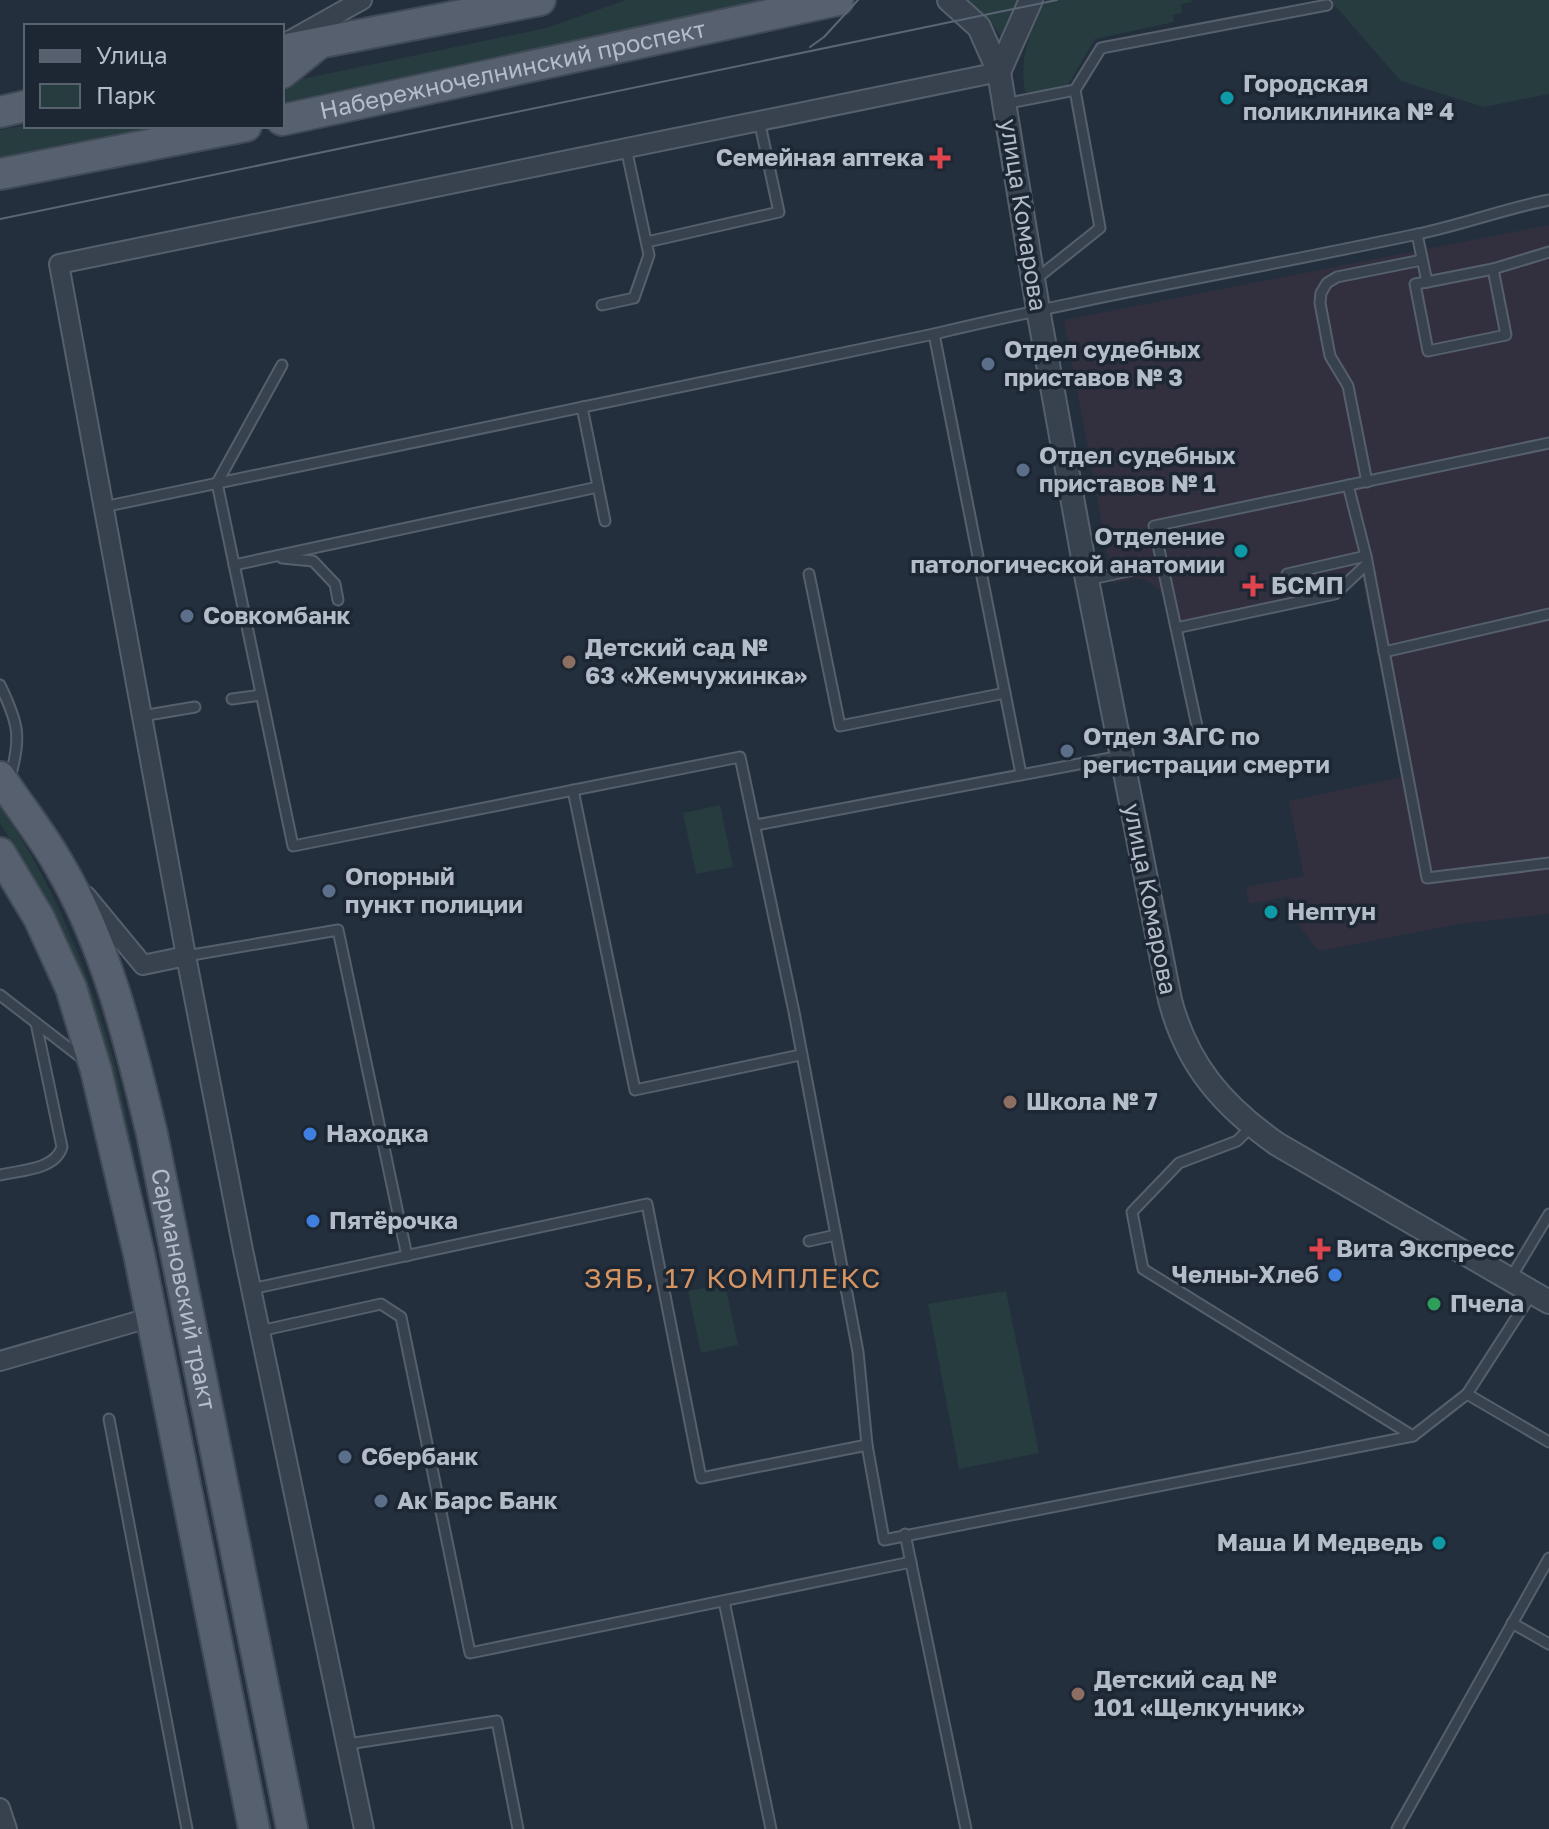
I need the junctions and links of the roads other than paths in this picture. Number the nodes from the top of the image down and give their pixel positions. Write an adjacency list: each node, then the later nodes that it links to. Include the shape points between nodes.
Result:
1 (362, 0): 8 (street)
2 (540, 0): 7 (main road)
3 (838, 0): 16 (main road, Набережночелнинский проспект)
4 (949, 0): 11 (street, улица Комарова, via 979,27)
5 (1031, 0): 11 (street)
6 (1327, 5): 12 (lane, via 1101,48)
7 (320, 42): 9 (main road); 10 (main road)
8 (284, 46)
9 (284, 47)
10 (284, 71)
11 (999, 72): 13 (street, улица Комарова); 17 (street)
12 (1075, 90): 13 (lane); 27 (lane, via 1100,228)
13 (1004, 104): 27 (street, улица Комарова)
14 (24, 106): 15 (main road)
15 (0, 112)
16 (285, 117)
17 (759, 120): 19 (street); 23 (lane, via 779,212)
18 (236, 128): 20 (main road)
19 (626, 148): 23 (lane); 39 (street, via 59,264)
20 (0, 174)
21 (1549, 200): 22 (lane)
22 (1417, 234): 25 (lane); 30 (lane)
23 (647, 242): 29 (lane, via 649,255 634,298)
24 (1549, 252): 26 (lane)
25 (1422, 260): 28 (lane); 35 (lane, via 1337,277 1321,293 1330,356 1348,386)
26 (1493, 269): 28 (lane); 28 (lane, via 1506,335 1428,351 1415,284)
27 (1033, 281): 30 (street, улица Комарова)
28 (1427, 282)
29 (602, 305)
30 (1038, 309): 31 (lane); 47 (street, улица Комарова)
31 (934, 334): 33 (lane); 53 (lane)
32 (282, 365): 36 (lane)
33 (582, 407): 36 (lane); 38 (lane)
34 (1549, 443): 35 (lane)
35 (1367, 482): 37 (lane)
36 (217, 483): 39 (lane); 44 (lane)
37 (1348, 485): 42 (lane); 43 (lane, via 1154,526)
38 (598, 487): 40 (lane); 41 (lane)
39 (103, 507): 57 (street)
40 (605, 521)
41 (271, 557): 44 (lane); 48 (lane, via 313,561 335,584)
42 (1367, 560): 46 (lane); 50 (lane, via 1335,594); 51 (lane)
43 (1161, 564): 47 (lane); 50 (lane)
44 (234, 565): 54 (lane)
45 (809, 574): 53 (lane, via 840,726)
46 (1287, 574)
47 (1087, 580): 59 (street, улица Комарова)
48 (338, 600)
49 (1549, 614): 51 (lane)
50 (1176, 628): 58 (lane)
51 (1384, 652): 66 (lane, via 1427,878)
52 (0, 685): 61 (lane, via 14,714 18,748)
53 (1005, 693): 60 (lane)
54 (261, 695): 55 (lane); 62 (lane, via 293,846)
55 (232, 699)
56 (195, 707): 57 (lane)
57 (142, 716): 67 (street)
58 (1198, 731)
59 (1121, 756): 60 (lane); 73 (street, улица Комарова, via 1177,1023 1201,1071)
60 (1021, 774): 63 (lane)
61 (3, 782): 65 (main road, Сармановский тракт)
62 (573, 790): 63 (lane, via 740,757); 71 (lane, via 635,1090)
63 (756, 825): 71 (lane)
64 (0, 853): 72 (main road, Сармановский тракт, via 65,974)
65 (58, 863): 67 (street, via 143,965); 101 (main road, Сармановский тракт, via 107,974 138,1077)
66 (1549, 863)
67 (186, 956): 78 (lane, via 338,930); 80 (street)
68 (0, 995): 69 (lane)
69 (5, 1004): 70 (lane)
70 (36, 1023): 72 (lane); 74 (lane, via 62,1147 47,1165)
71 (800, 1055): 76 (lane)
72 (95, 1068): 82 (main road, Сармановский тракт)
73 (1252, 1126): 79 (street, улица Комарова); 87 (lane, via 1237,1141 1179,1163 1132,1212 1143,1269)
74 (0, 1175)
75 (1549, 1214): 79 (lane)
76 (836, 1235): 77 (lane); 89 (lane, via 858,1352)
77 (809, 1241)
78 (407, 1256): 80 (lane); 89 (lane, via 647,1204 701,1478)
79 (1510, 1279): 81 (street, улица Комарова)
80 (251, 1289): 83 (street)
81 (1541, 1297): 85 (lane)
82 (152, 1317): 84 (street); 100 (main road, Сармановский тракт)
83 (260, 1331): 93 (lane, via 381,1304 401,1317 470,1653); 96 (street)
84 (0, 1361)
85 (1467, 1394): 87 (lane); 88 (lane)
86 (109, 1419): 99 (lane)
87 (1413, 1436): 90 (lane)
88 (1549, 1442)
89 (867, 1445): 90 (lane, via 884,1540)
90 (905, 1534): 92 (lane)
91 (1549, 1558): 94 (lane)
92 (911, 1562): 93 (lane); 105 (lane)
93 (724, 1601): 104 (lane)
94 (1512, 1623): 95 (lane); 106 (lane)
95 (1549, 1644)
96 (348, 1744): 102 (street); 103 (lane, via 497,1721)
97 (0, 1808): 98 (street)
98 (7, 1829)
99 (187, 1829)
100 (254, 1829)
101 (292, 1829)
102 (364, 1829)
103 (518, 1829)
104 (771, 1829)
105 (966, 1829)
106 (1397, 1829)

